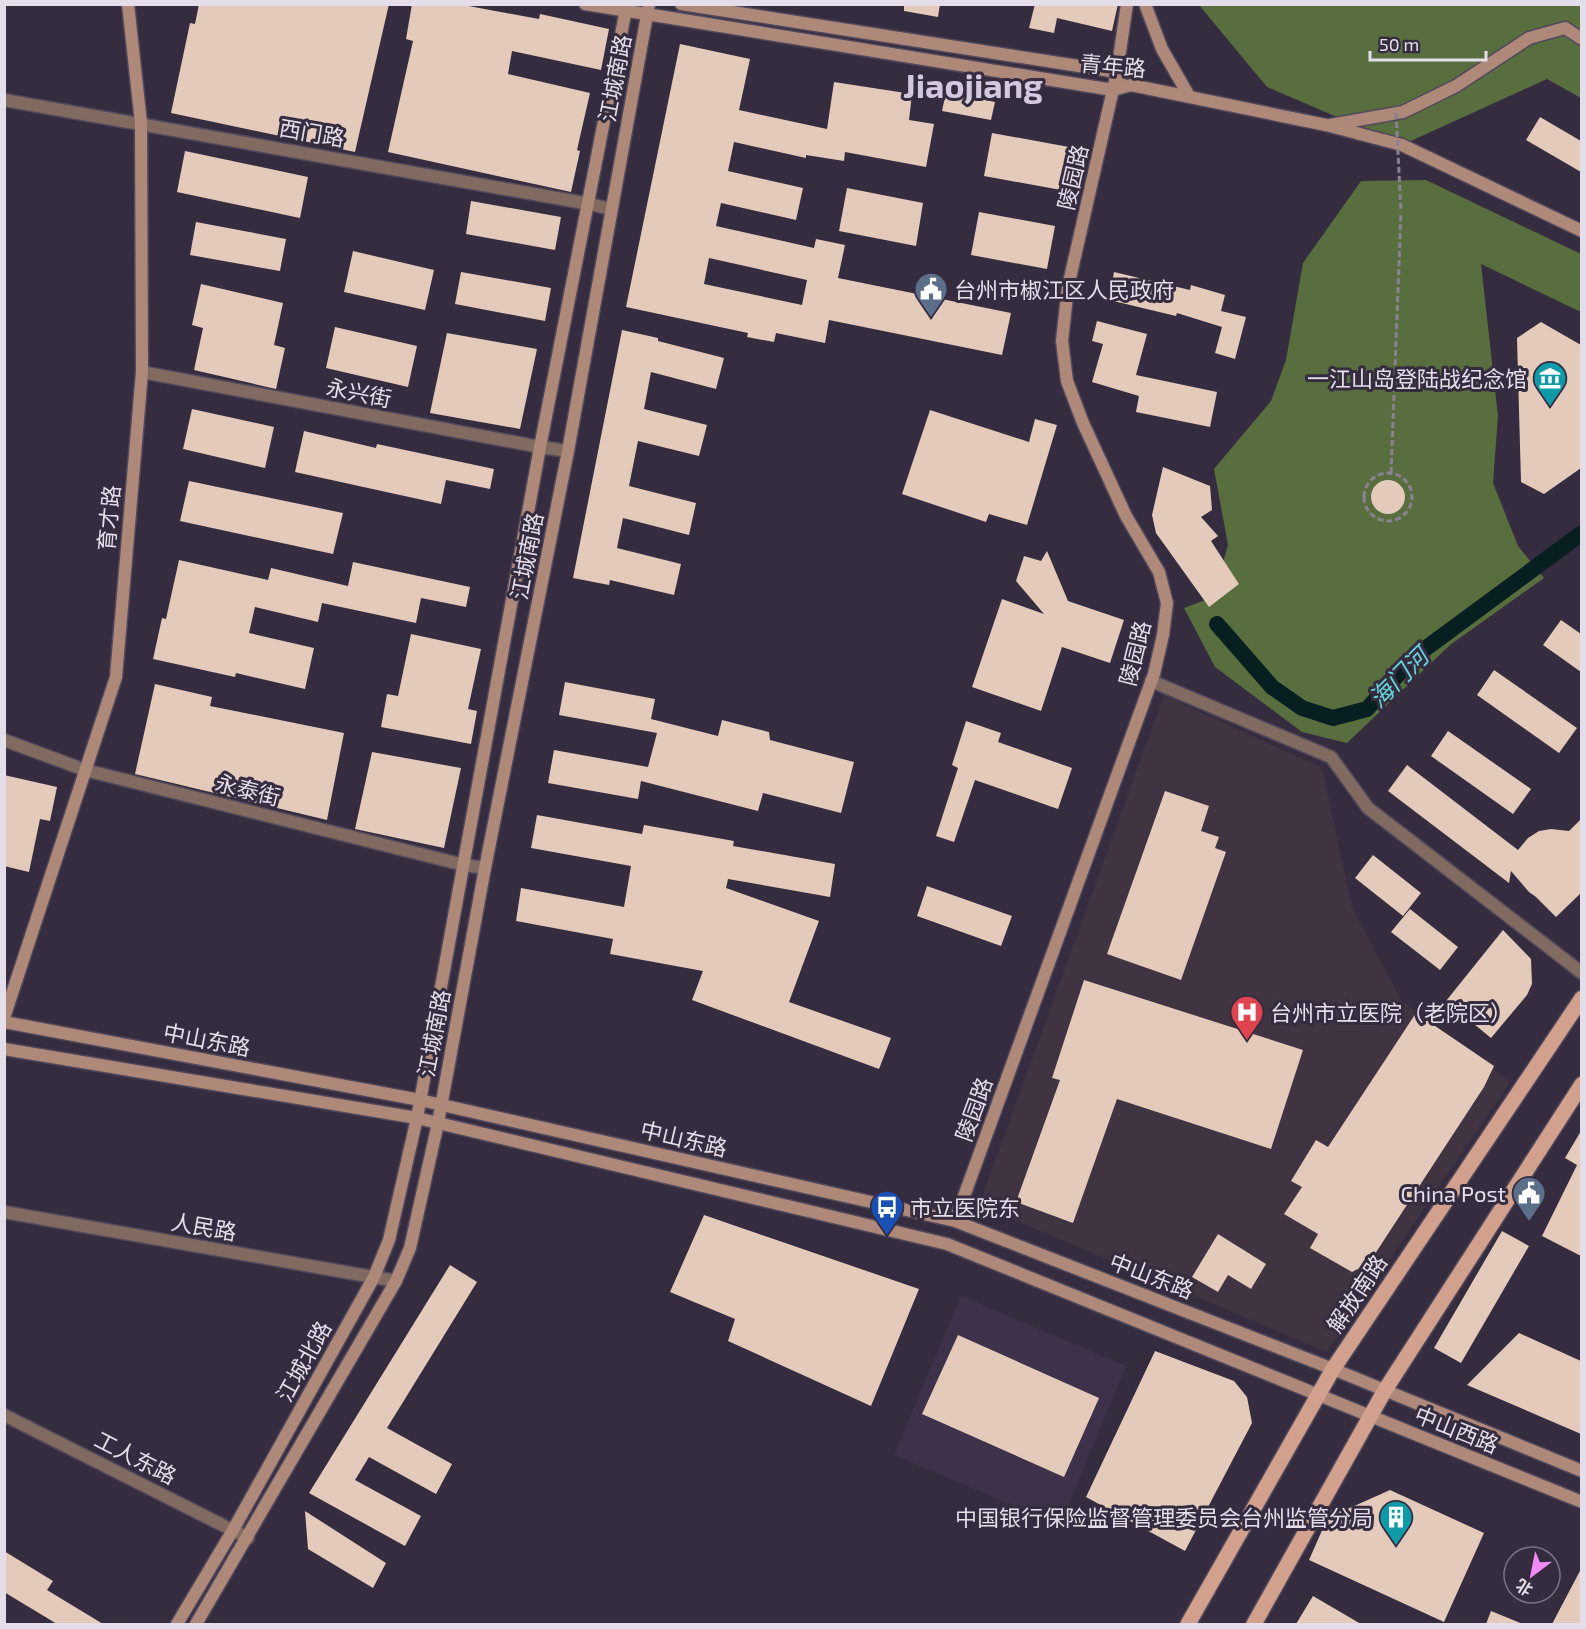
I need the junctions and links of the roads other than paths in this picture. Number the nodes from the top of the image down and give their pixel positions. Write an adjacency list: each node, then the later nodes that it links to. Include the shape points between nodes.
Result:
1 (128, 4): 14 (main road, 育才路)
2 (585, 4): 6 (main road, 青年路)
3 (681, 4): 9 (main road)
4 (1127, 4): 9 (main road, 陵园路)
5 (1145, 4): 12 (main road, via 1161,49)
6 (627, 8): 7 (main road, 青年路); 16 (main road, 江城南路)
7 (648, 9): 11 (main road, 青年路); 17 (main road, 江城南路)
8 (1581, 39): 15 (main road, via 1565,28 1529,38 1455,86 1403,112)
9 (1117, 72): 10 (main road); 11 (main road, 陵园路)
10 (1131, 85): 11 (main road, 青年路); 12 (main road, 青年路)
11 (1113, 90): 22 (main road, 陵园路, via 1068,287 1062,340 1067,381 1083,423 1126,516 1159,572 1167,603)
12 (1189, 96): 15 (main road, 青年路)
13 (4, 100): 14 (street, 西门路)
14 (141, 123): 16 (street, 西门路); 19 (main road, 育才路)
15 (1326, 125): 18 (main road, 青年路, via 1402,145)
16 (590, 204): 17 (street, 西门路); 20 (main road, 江城南路)
17 (610, 210): 21 (main road, 江城南路)
18 (1581, 231)
19 (142, 372): 20 (street, 永兴街); 24 (main road, 育才路, via 116,677)
20 (540, 447): 21 (street, 永兴街); 25 (main road, 江城南路)
21 (568, 451): 26 (main road, 江城南路)
22 (1151, 681): 27 (street, via 1330,757 1368,808); 37 (main road, 陵园路)
23 (4, 740): 24 (street, 永泰街)
24 (85, 770): 25 (street, 永泰街); 29 (main road, 育才路)
25 (464, 865): 26 (street, 永泰街); 32 (main road, 江城南路)
26 (485, 868): 33 (main road, 江城南路)
27 (1581, 973)
28 (1581, 998): 40 (main road, 解放南路)
29 (4, 1020): 32 (main road, 中山东路)
30 (4, 1049): 34 (main road, 中山东路)
31 (1581, 1084): 41 (main road)
32 (420, 1100): 33 (main road, 中山东路); 34 (main road, 江城北路)
33 (441, 1104): 35 (main road, 江城北路); 37 (main road, 中山东路)
34 (417, 1118): 35 (main road, 中山东路); 38 (main road, 江城北路, via 389,1240)
35 (438, 1123): 39 (main road, 江城北路, via 410,1248); 42 (main road, 中山东路, via 947,1244)
36 (4, 1212): 38 (street, 人民路)
37 (955, 1221): 40 (main road, 中山东路)
38 (374, 1277): 39 (street, 人民路); 47 (main road, 江城北路)
39 (396, 1281): 48 (main road, 江城北路)
40 (1333, 1369): 41 (main road, 中山西路); 42 (main road, 解放南路)
41 (1385, 1390): 44 (main road); 45 (main road, 中山西路)
42 (1316, 1395): 44 (main road, 中山西路); 51 (main road, 解放南路)
43 (4, 1415): 47 (street, 工人东路)
44 (1371, 1416): 46 (main road, 中山西路); 52 (main road)
45 (1581, 1471)
46 (1581, 1502)
47 (233, 1530): 48 (street, 工人东路); 49 (main road, 江城北路)
48 (248, 1538): 50 (main road, 江城北路)
49 (177, 1624)
50 (196, 1624)
51 (1188, 1624)
52 (1254, 1624)

